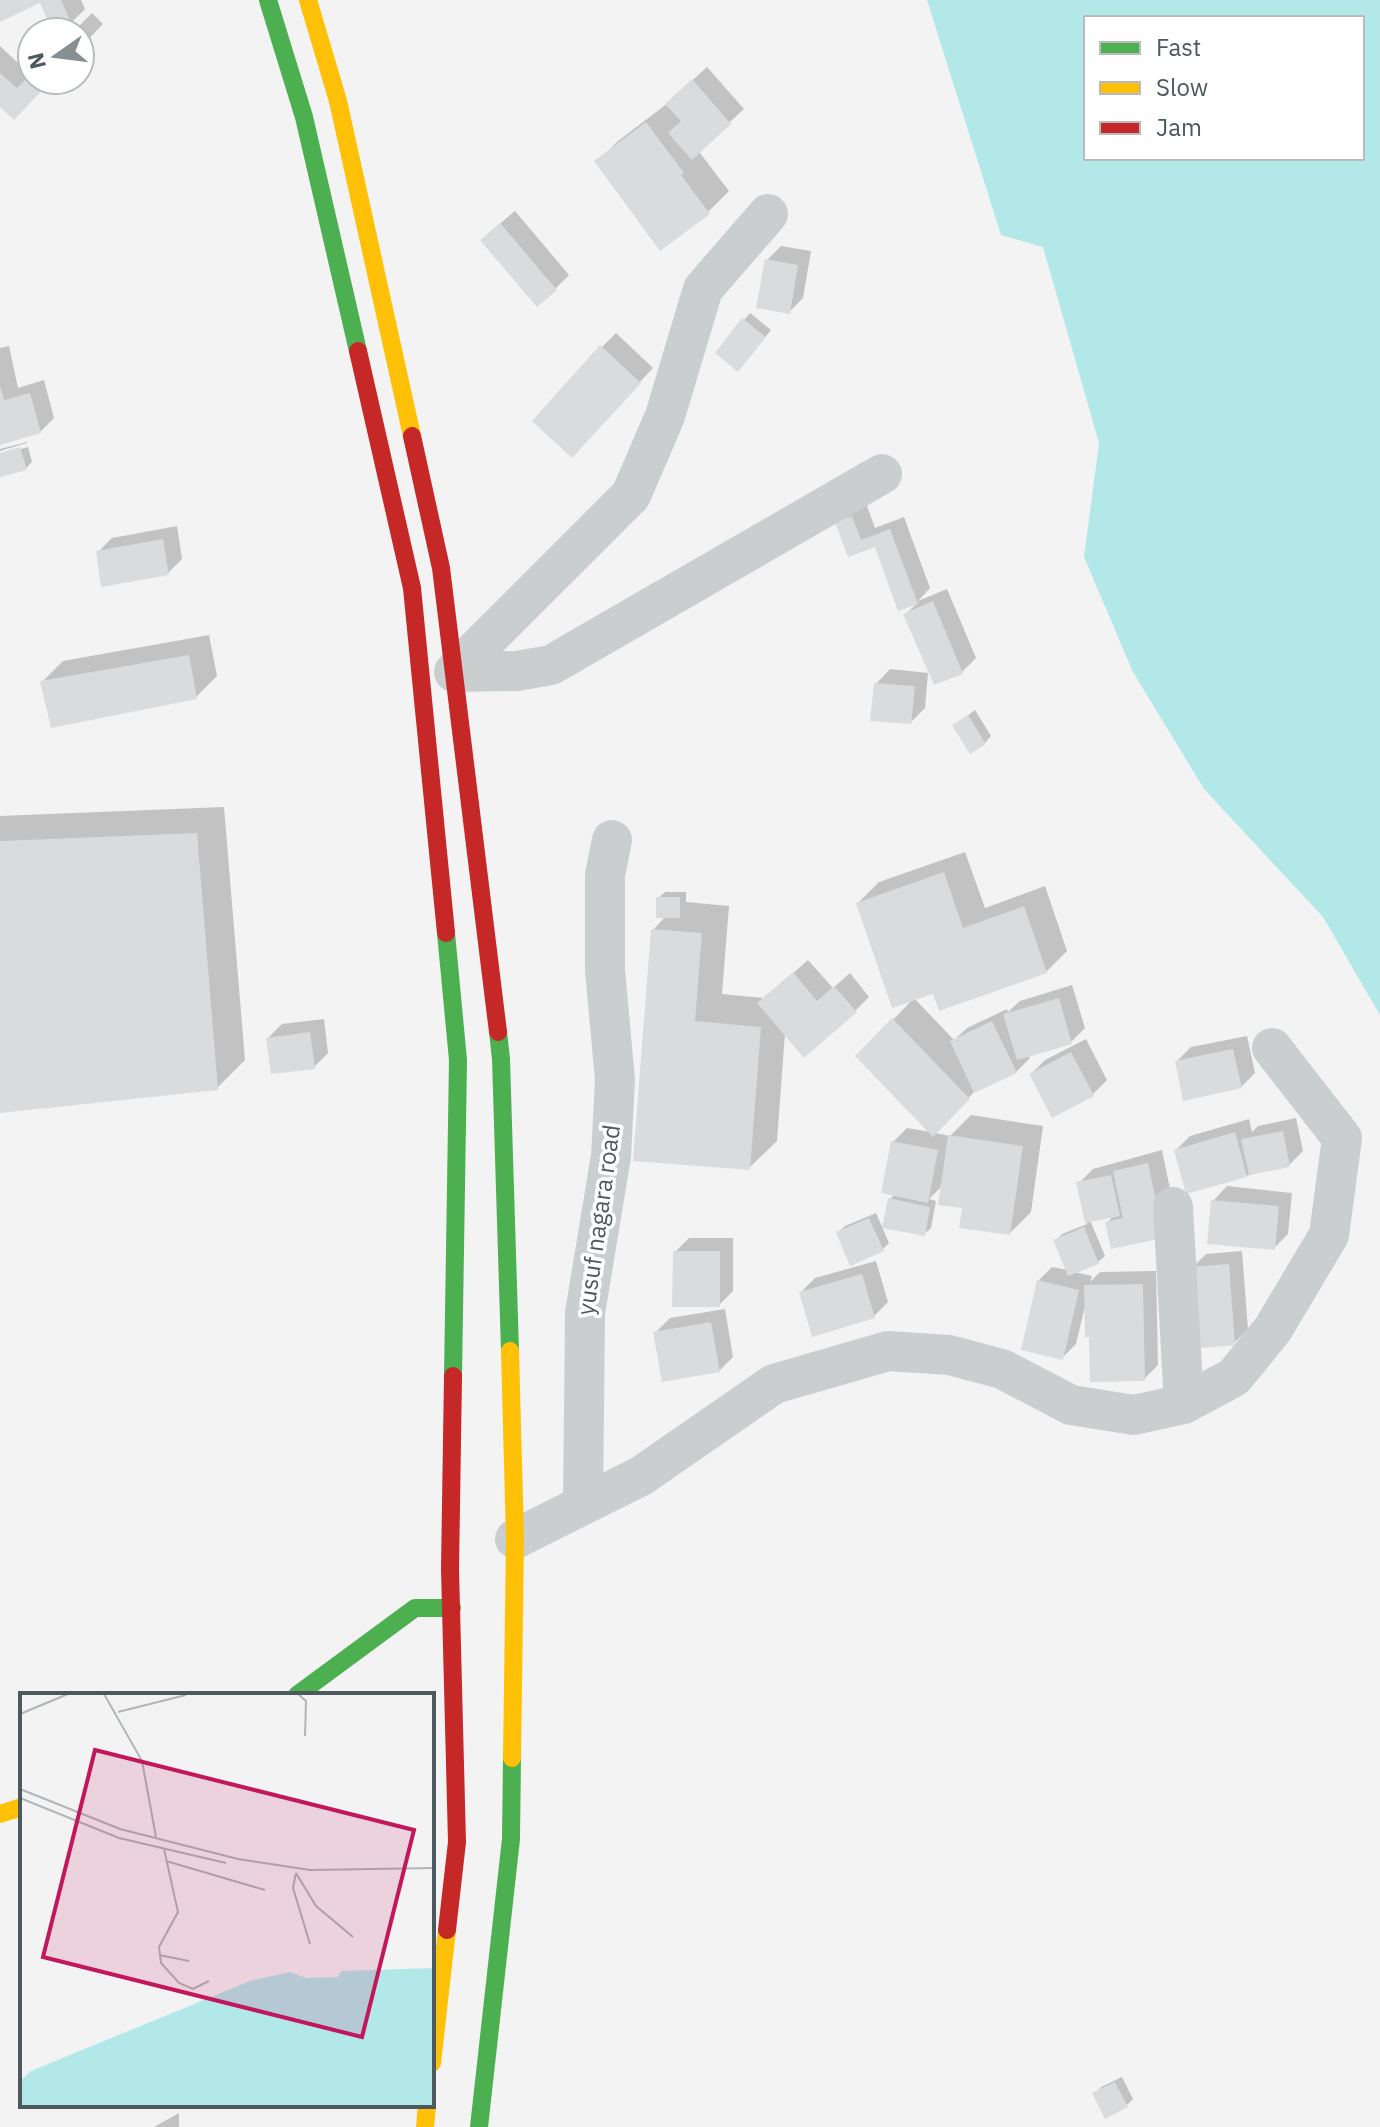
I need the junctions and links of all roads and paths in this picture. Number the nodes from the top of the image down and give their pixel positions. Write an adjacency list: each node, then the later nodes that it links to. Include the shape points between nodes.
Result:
1 (268, 0): 12 (main road, via 304,117 412,588 458,1060)
2 (308, 0): 5 (main road, via 338,101 441,568)
3 (768, 214): 5 (street, via 703,289 665,416 631,495)
4 (882, 474): 5 (street, via 551,665)
5 (454, 672): 11 (main road, via 501,1059)
6 (612, 840): 10 (street, yusuf nagara road, via 605,875 605,970 615,1080 611,1156 585,1313)
7 (1272, 1048): 9 (street, via 1342,1138 1329,1235 1273,1329 1234,1377)
8 (1173, 1207): 9 (street)
9 (1184, 1404): 10 (street, via 1134,1415 1071,1405 1002,1369 949,1355 888,1351 774,1384 641,1476)
10 (583, 1505): 11 (street)
11 (515, 1539): 19 (main road, via 511,1839)
12 (452, 1608): 13 (main road, via 415,1608); 16 (main road, via 457,1842)
13 (300, 1693)
14 (20, 1808): 15 (main road)
15 (0, 1814)
16 (434, 2045)
17 (427, 2107): 18 (main road)
18 (425, 2127)
19 (479, 2127)

